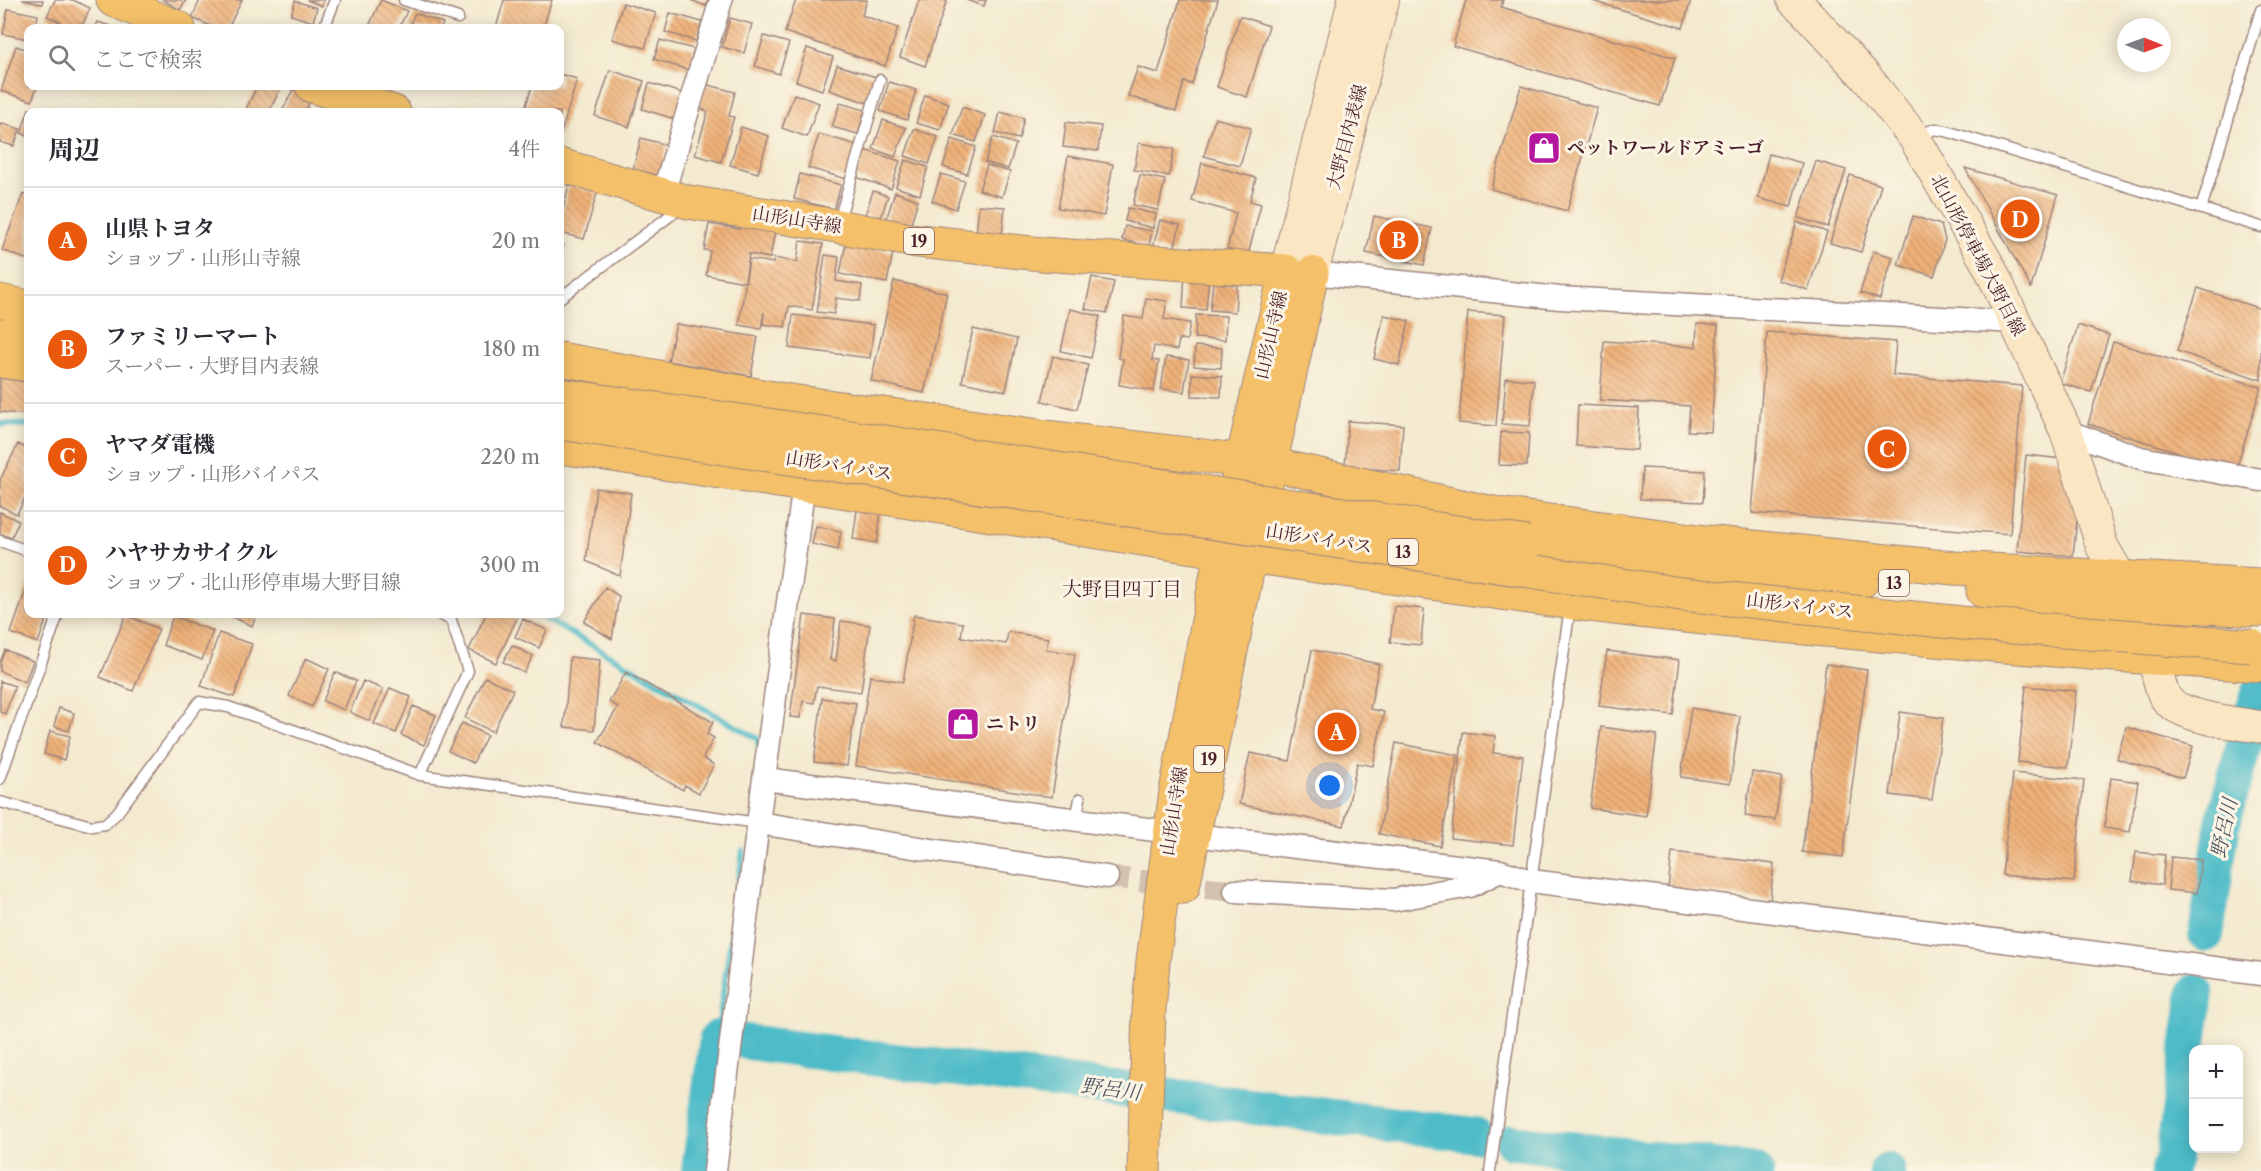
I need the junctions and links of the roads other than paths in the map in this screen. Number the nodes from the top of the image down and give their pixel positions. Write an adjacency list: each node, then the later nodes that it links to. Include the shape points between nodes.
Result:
1 (113, 0): 10 (main road)
2 (335, 0): 11 (lane)
3 (404, 0): 9 (lane)
4 (721, 0): 17 (street)
5 (1354, 0): 21 (main road, 大野目内表線)
6 (1383, 0): 21 (main road, 大野目内表線)
7 (1793, 0): 15 (main road, 北山形停車場大野目線, via 1866,77)
8 (2261, 10): 18 (lane)
9 (458, 18)
10 (170, 24)
11 (326, 24)
12 (880, 80): 19 (lane)
13 (325, 90): 14 (main road)
14 (381, 108)
15 (1914, 137): 18 (lane, via 1935,129 1946,131); 26 (main road, 北山形停車場大野目線, via 1990,268)
16 (564, 166): 17 (main road, 山形山寺線 / 19)
17 (675, 198): 19 (main road, 山形山寺線 / 19); 22 (lane)
18 (2201, 209): 20 (lane)
19 (837, 226): 21 (main road, 山形山寺線 / 19, via 910,240 1041,254)
20 (2261, 227)
21 (1299, 272): 26 (street, via 1560,298); 36 (main road, 山形山寺線 / 19)
22 (564, 295)
23 (0, 300): 24 (main road); 25 (main road)
24 (24, 301)
25 (24, 306)
26 (2016, 322): 34 (main road, 北山形停車場大野目線)
27 (0, 335): 28 (main road)
28 (24, 338)
29 (564, 360): 36 (main road, via 784,400)
30 (0, 361): 31 (main road)
31 (24, 364)
32 (564, 396): 45 (main road, 山形バイパス / 13, bridge, via 1527,543 1772,573 2111,602)
33 (564, 424): 48 (main road, 山形バイパス / 13, bridge, via 1681,594 1962,623)
34 (2066, 431): 37 (street, via 2141,458); 42 (main road, 北山形停車場大野目線, via 2102,546)
35 (564, 448): 38 (main road)
36 (1256, 462): 41 (main road, 山形山寺線 / 19); 42 (main road, via 1498,514 1706,542 1954,568)
37 (2261, 480)
38 (804, 484): 41 (main road, via 1109,541); 54 (street)
39 (0, 541): 40 (lane)
40 (24, 550)
41 (1236, 554): 44 (main road); 57 (main road, 山形山寺線 / 19); 57 (main road, 山形山寺線 / 19, via 1172,790)
42 (2120, 577): 43 (main road)
43 (2261, 585)
44 (1570, 602): 49 (main road, via 1826,631); 60 (lane)
45 (2261, 610)
46 (57, 618): 53 (lane)
47 (447, 618): 52 (lane, via 468,671)
48 (2261, 646)
49 (2154, 659): 50 (main road); 51 (main road, via 2165,697 2179,709)
50 (2261, 665)
51 (2261, 727)
52 (420, 775): 55 (lane, via 228,707 199,702 105,824 92,826); 56 (lane)
53 (0, 779)
54 (765, 779): 56 (street); 57 (street, via 1078,809)
55 (0, 802)
56 (758, 823): 59 (street); 63 (street)
57 (1182, 833): 58 (street); 64 (main road, 山形山寺線 / 19, via 1153,961)
58 (1500, 872): 60 (street); 61 (street, via 1470,886 1393,900)
59 (1107, 877)
60 (1530, 881): 62 (street); 65 (lane)
61 (1235, 891)
62 (2261, 974)
63 (715, 1171)
64 (1144, 1171)
65 (1490, 1171)

